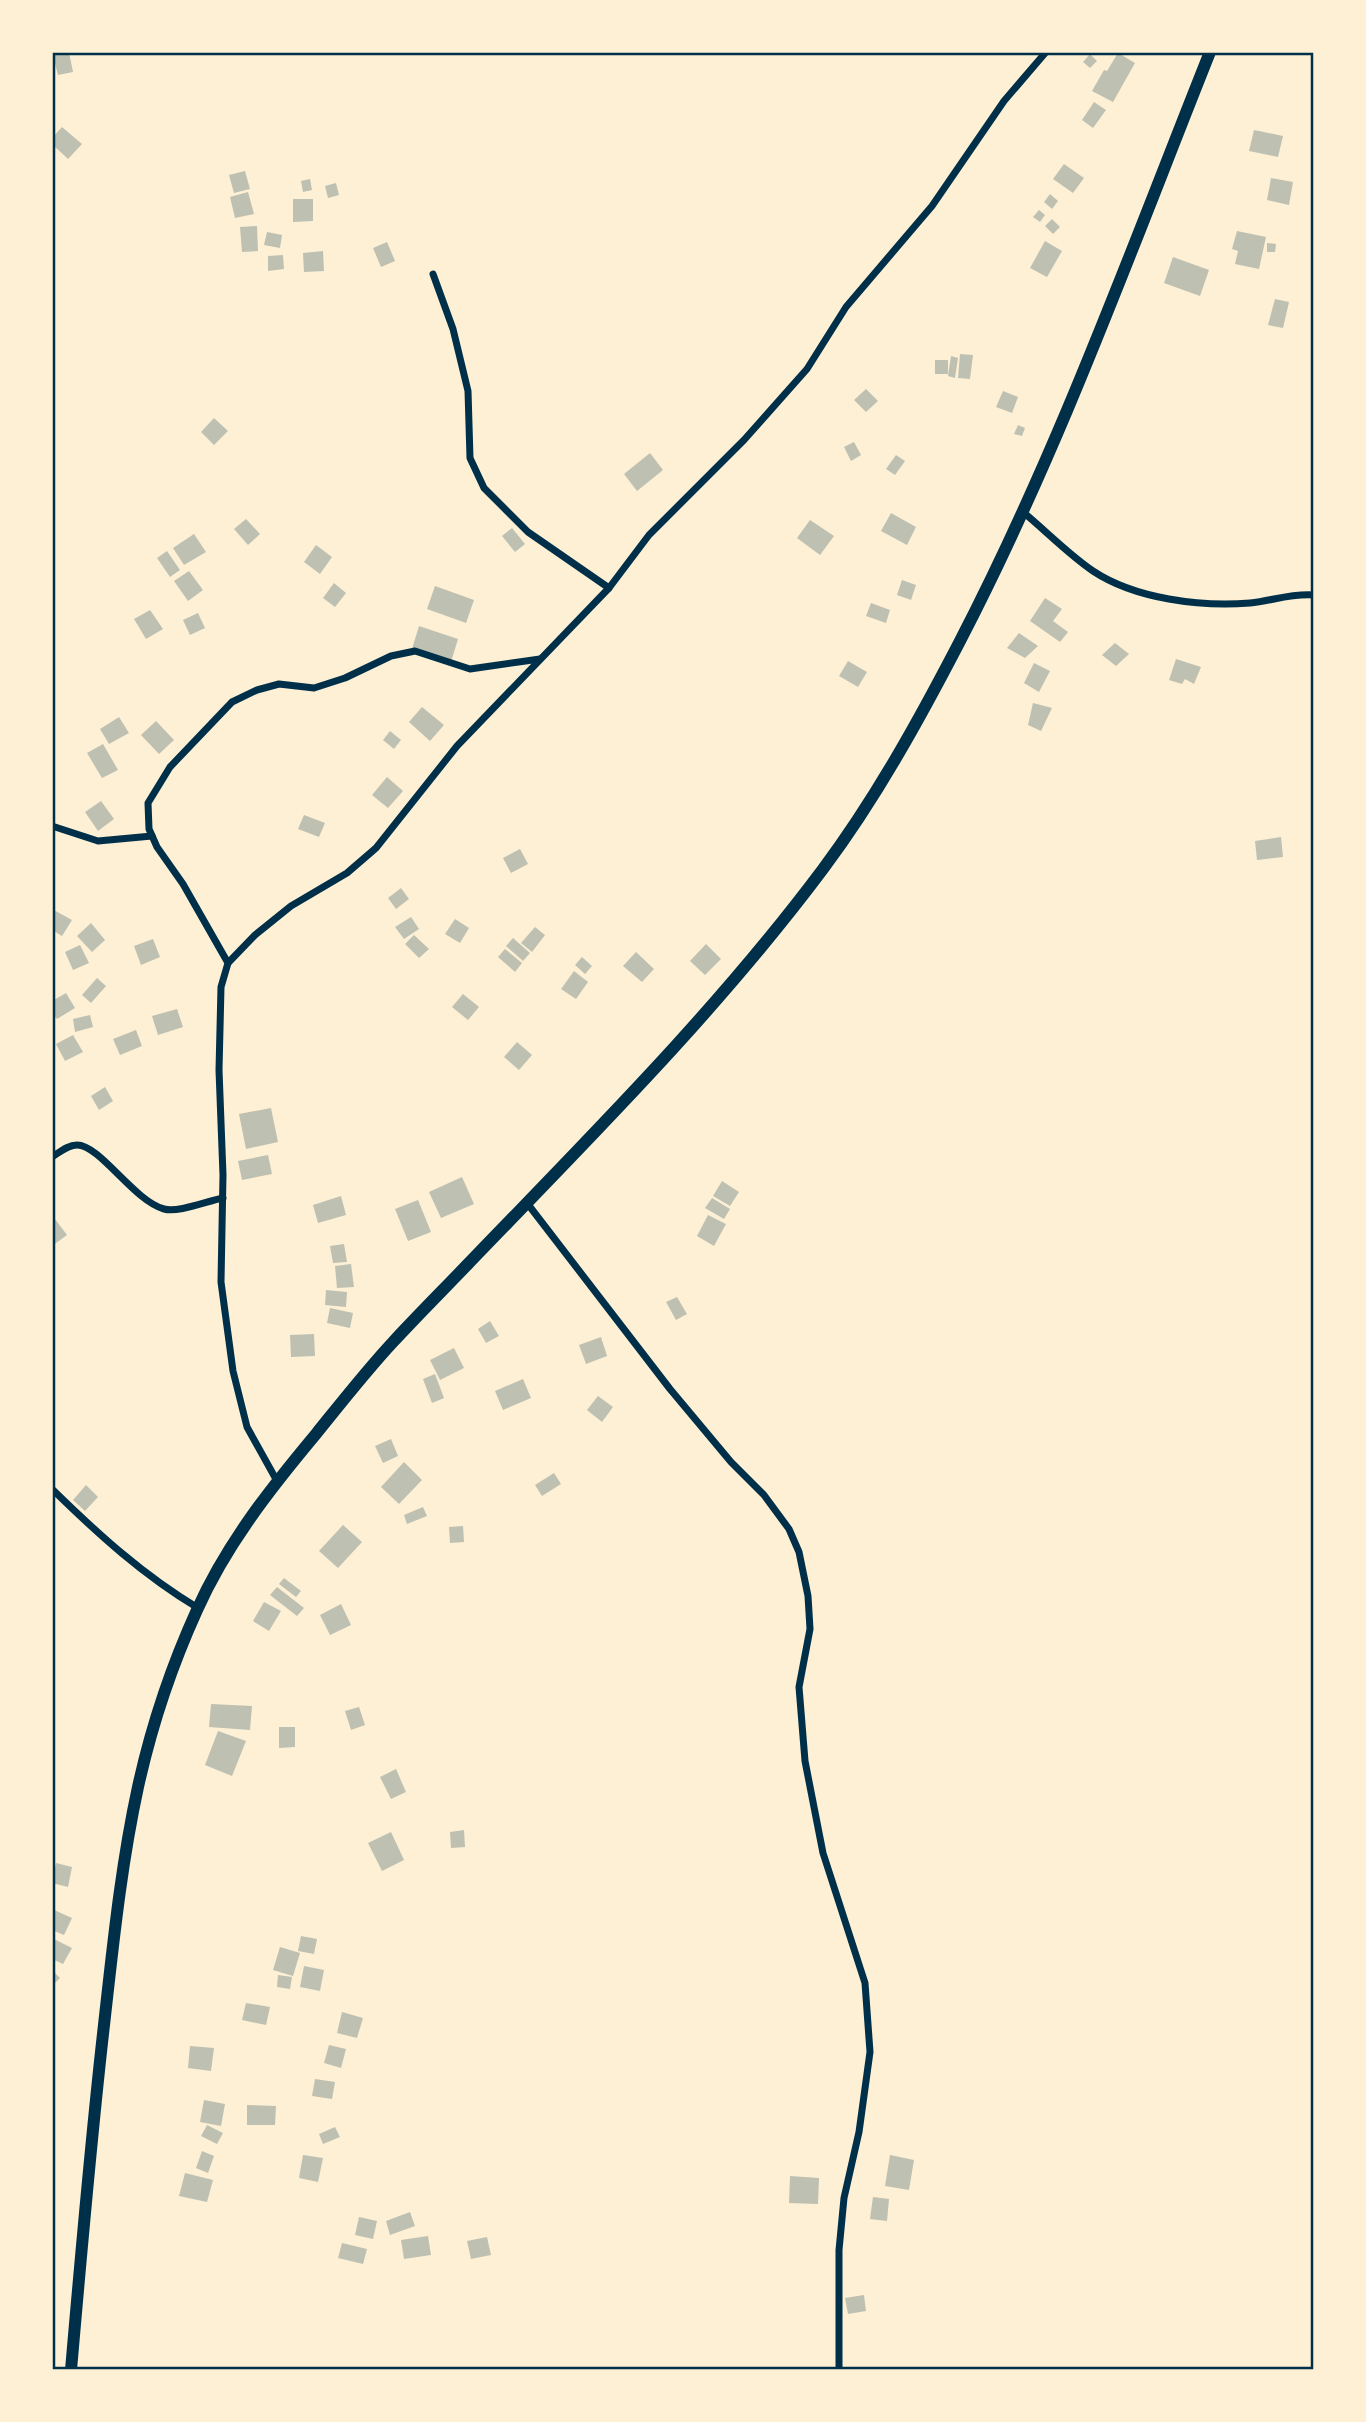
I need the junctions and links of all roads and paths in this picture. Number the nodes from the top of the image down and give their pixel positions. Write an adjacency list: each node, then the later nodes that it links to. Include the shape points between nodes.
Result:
1 (1046, 52): 5 (street, via 1004,101 932,206 846,307 807,369 649,535)
2 (1210, 52): 4 (main road)
3 (433, 274): 5 (street, via 468,391 470,458 484,488 528,531)
4 (1023, 512): 6 (street, via 1094,572 1136,591 1177,601 1250,603); 13 (main road, via 924,712 824,869 721,997)
5 (609, 588): 7 (street)
6 (1314, 595)
7 (541, 659): 9 (street, via 470,669 415,651 391,656 314,688 279,684 257,690 232,702 170,767 148,803); 10 (street, via 457,746 376,848 347,873 291,906)
8 (52, 826): 9 (street, via 98,841)
9 (152, 836): 10 (street)
10 (228, 963): 12 (street, via 221,987 219,1070)
11 (52, 1157): 12 (street, via 74,1145 85,1147 130,1188 163,1209)
12 (223, 1198): 14 (street, via 221,1282 233,1371 247,1426)
13 (527, 1203): 14 (main road, via 389,1346); 18 (street, via 670,1389 765,1495 799,1552 810,1629 799,1687 805,1760 823,1853 866,1983 870,2052 840,2237)
14 (277, 1481): 16 (main road, via 233,1542)
15 (52, 1489): 16 (street, via 118,1552)
16 (198, 1608): 17 (main road, via 167,1687 136,1798 88,2169)
17 (71, 2370)
18 (839, 2370)

